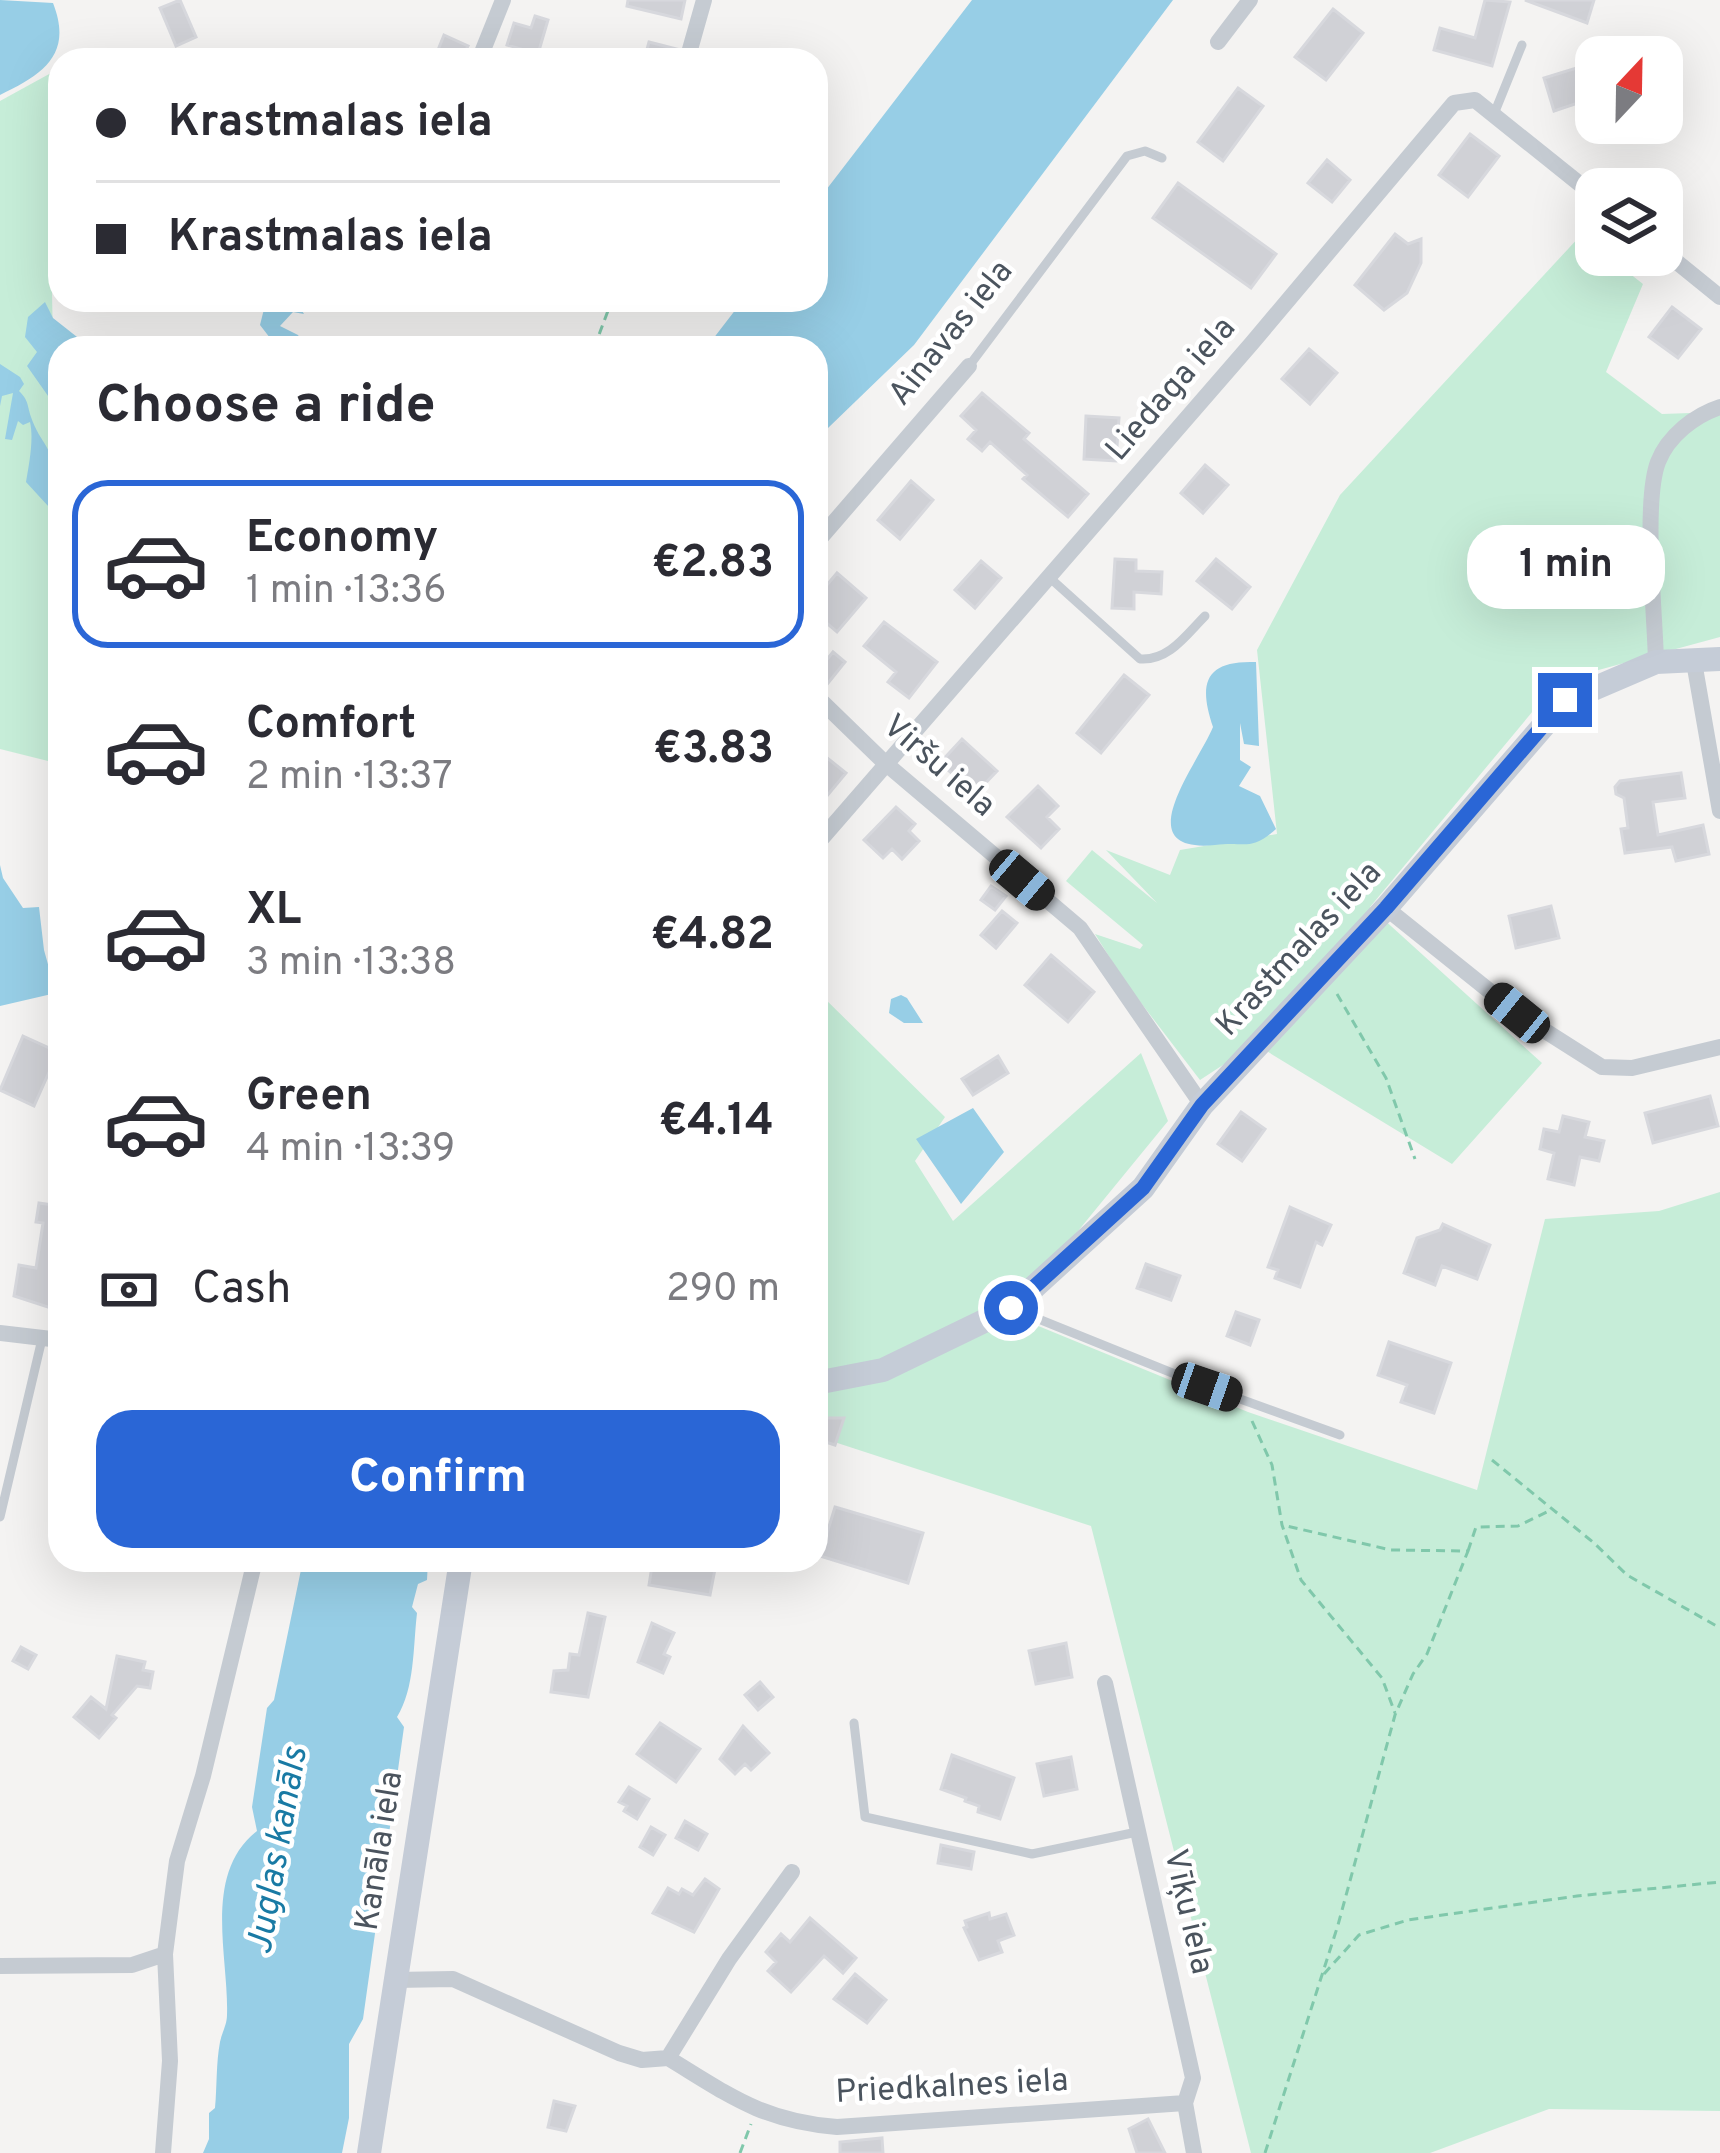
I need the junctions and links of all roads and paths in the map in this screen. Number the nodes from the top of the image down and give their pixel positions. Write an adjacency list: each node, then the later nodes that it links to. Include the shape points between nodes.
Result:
1 (503, 0): 6 (street)
2 (704, 0): 7 (street)
3 (1250, 0): 4 (street)
4 (1219, 42)
5 (1522, 45): 8 (lane)
6 (484, 48)
7 (690, 48)
8 (1494, 114): 10 (street); 16 (street, Liedaga iela, via 1475,100 1454,103)
9 (1162, 158): 13 (lane, Ainavas iela, via 1145,151 1127,156)
10 (1575, 179)
11 (1683, 267): 12 (street)
12 (1720, 297)
13 (969, 366): 15 (street, Ainavas iela)
14 (1720, 407): 19 (street, via 1696,415 1660,457 1652,487)
15 (828, 529)
16 (1050, 578): 17 (lane, via 1141,659 1169,652); 21 (street, Liedaga iela)
17 (1205, 616)
18 (1707, 660): 19 (street, Krastmalas iela); 22 (street)
19 (1656, 662): 24 (street, Krastmalas iela, via 1565,700)
20 (828, 708): 21 (street, Viršu iela)
21 (885, 763): 23 (street, Liedaga iela); 27 (street, Viršu iela, via 1080,928)
22 (1720, 811)
23 (828, 831)
24 (1386, 908): 25 (street, Krastmalas iela); 26 (street, via 1517,1013 1602,1067)
25 (1324, 972): 27 (street, Krastmalas iela); 28 (path, via 1386,1078)
26 (1720, 1047)
27 (1202, 1105): 29 (street, Krastmalas iela, via 1143,1188)
28 (1415, 1159)
29 (1011, 1308): 33 (street, Krastmalas iela, via 883,1370); 35 (lane)
30 (0, 1333): 31 (street)
31 (48, 1339)
32 (48, 1349): 38 (lane)
33 (828, 1381)
34 (1248, 1412): 39 (path, via 1272,1466)
35 (1340, 1435)
36 (1492, 1460): 37 (path)
37 (1553, 1509): 40 (path, via 1518,1526 1476,1527); 43 (path, via 1627,1575)
38 (0, 1516)
39 (1282, 1525): 40 (path, via 1390,1550); 45 (path, via 1301,1580 1382,1678)
40 (1468, 1551): 45 (path)
41 (253, 1572): 50 (street, via 177,1861)
42 (459, 1572): 53 (street, Kanāla iela)
43 (1720, 1628)
44 (1105, 1683): 47 (street, Vīķu iela)
45 (1395, 1715): 52 (path)
46 (854, 1723): 47 (lane, via 865,1817 1031,1854)
47 (1138, 1832): 55 (street, Vīķu iela, via 1192,2078)
48 (792, 1871): 54 (street)
49 (1720, 1882): 52 (path, via 1408,1920 1359,1935)
50 (165, 1954): 51 (street, via 132,1965); 57 (street, via 170,2061)
51 (0, 1966)
52 (1322, 1977): 61 (path)
53 (394, 1980): 54 (street, via 453,1979 619,2053); 58 (street, Kanāla iela)
54 (668, 2058): 56 (street, Priedkalnes iela)
55 (1185, 2103): 56 (street, Priedkalnes iela, via 837,2127); 60 (street, Vīķu iela)
56 (756, 2111): 59 (path)
57 (163, 2153)
58 (369, 2153)
59 (740, 2153)
60 (1195, 2153)
61 (1265, 2153)

